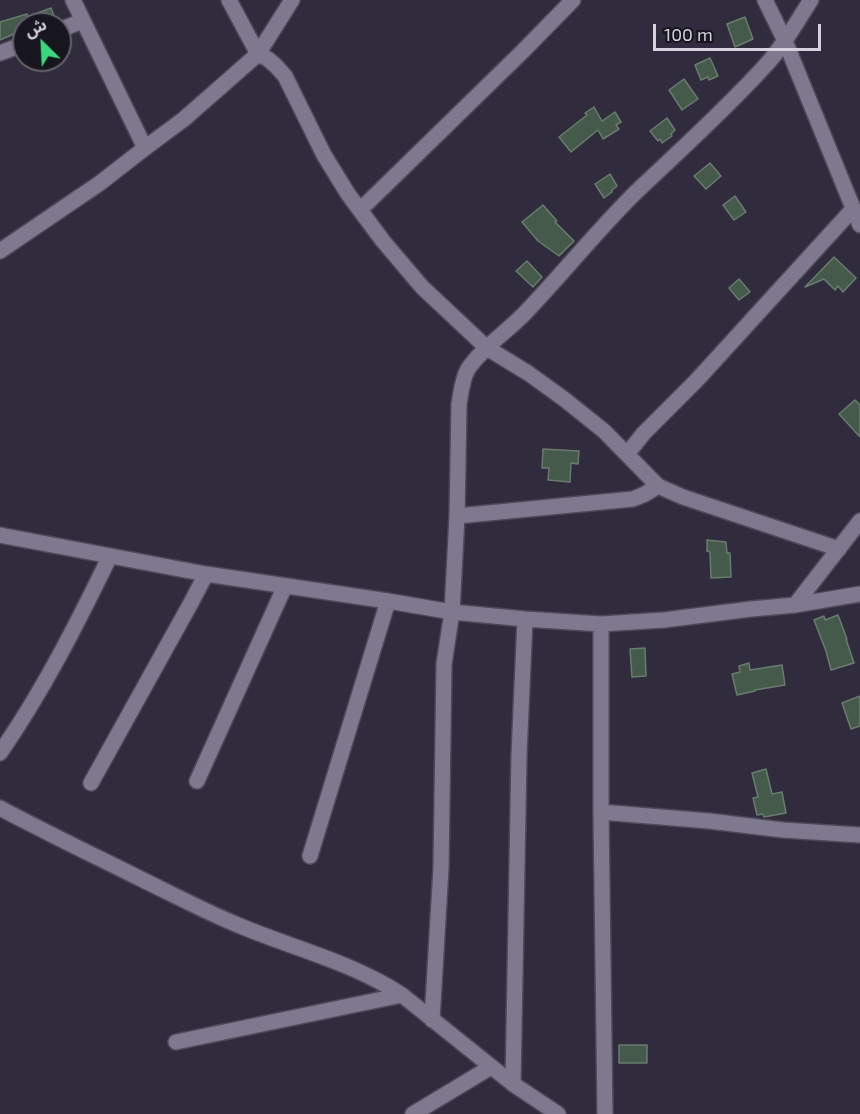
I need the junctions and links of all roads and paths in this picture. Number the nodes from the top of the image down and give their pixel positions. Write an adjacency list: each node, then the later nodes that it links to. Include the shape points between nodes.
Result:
1 (73, 0): 7 (street)
2 (229, 0): 10 (street)
3 (292, 0): 10 (street)
4 (573, 0): 13 (street)
5 (765, 0): 9 (street)
6 (812, 0): 9 (street)
7 (82, 21): 8 (street); 11 (street)
8 (72, 25)
9 (785, 41): 12 (street); 16 (street, via 719,114 599,230 526,312)
10 (258, 54): 11 (street); 13 (street, via 285,76 339,182)
11 (145, 148): 15 (street)
12 (853, 209): 14 (street); 17 (street)
13 (360, 210): 16 (street, via 422,287)
14 (860, 225)
15 (0, 251)
16 (487, 348): 17 (street, via 564,399); 19 (street, via 467,370 462,386)
17 (627, 454): 18 (street)
18 (658, 486): 19 (street, via 633,499); 22 (street)
19 (457, 516): 29 (street)
20 (860, 521): 22 (street)
21 (0, 535): 23 (street)
22 (839, 549): 28 (street)
23 (110, 556): 24 (street); 32 (street, via 24,719)
24 (206, 574): 25 (street); 34 (street)
25 (285, 586): 27 (street); 33 (street)
26 (860, 594): 28 (street)
27 (388, 601): 29 (street); 38 (street)
28 (795, 605): 31 (street)
29 (452, 612): 30 (street); 40 (street, via 444,664 441,868)
30 (525, 619): 31 (street); 43 (street)
31 (601, 624): 36 (street)
32 (0, 753)
33 (197, 781)
34 (91, 783)
35 (0, 808): 39 (street, via 232,922 370,977)
36 (601, 812): 37 (street); 46 (street)
37 (860, 835)
38 (310, 856)
39 (402, 995): 40 (street); 41 (street)
40 (432, 1020): 42 (street)
41 (176, 1042)
42 (491, 1067): 43 (street); 44 (street)
43 (513, 1084): 45 (street)
44 (414, 1114)
45 (558, 1114)
46 (606, 1114)

